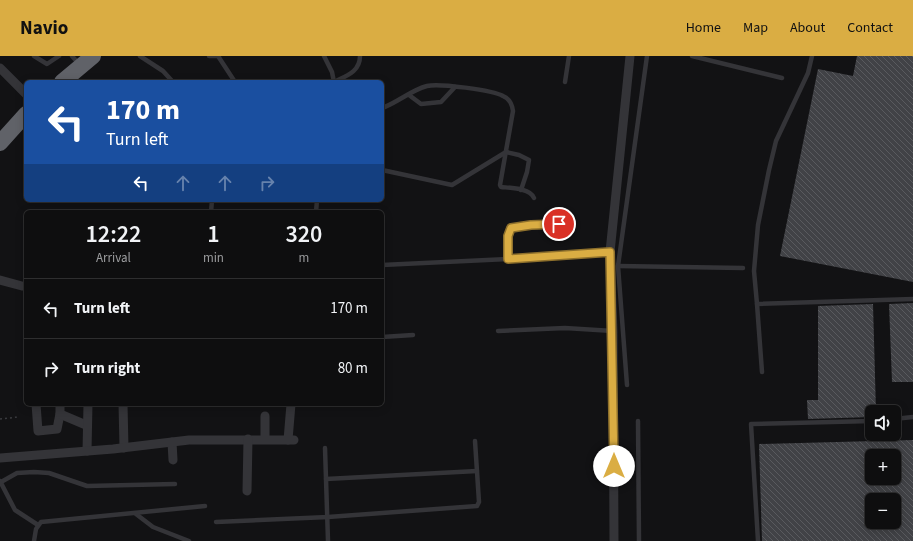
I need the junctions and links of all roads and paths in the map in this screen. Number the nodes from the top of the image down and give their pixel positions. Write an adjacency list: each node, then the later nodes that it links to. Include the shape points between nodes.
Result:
1 (34, 56): 2 (lane, via 47,64)
2 (59, 56)
3 (94, 56): 14 (highway)
4 (140, 56): 18 (lane, via 163,71)
5 (209, 56): 6 (lane)
6 (218, 56): 19 (lane)
7 (324, 56): 20 (lane)
8 (360, 56): 21 (lane, via 354,72)
9 (569, 56): 22 (lane)
10 (630, 56): 34 (street)
11 (647, 56): 37 (lane)
12 (692, 56): 16 (lane)
13 (812, 56): 42 (lane, via 808,73 776,140 769,170 758,225 754,271)
14 (77, 61): 17 (highway)
15 (0, 68): 24 (street)
16 (782, 78)
17 (63, 80)
18 (171, 80)
19 (234, 80)
20 (334, 80)
21 (338, 80)
22 (564, 82)
23 (455, 87): 25 (lane, via 427,86); 25 (lane, via 441,102 436,103 421,104); 29 (lane, via 492,91 503,95 511,104 513,111)
24 (24, 92)
25 (409, 95): 26 (lane)
26 (384, 107)
27 (24, 116): 28 (highway)
28 (0, 142)
29 (506, 152): 30 (lane, via 452,185); 31 (lane, via 501,186); 31 (lane, via 529,160)
30 (384, 170)
31 (521, 190): 32 (lane, via 532,194)
32 (534, 198)
33 (559, 224): 35 (lane, via 511,228 508,236)
34 (610, 252): 35 (lane); 44 (street)
35 (508, 259): 36 (lane)
36 (384, 265)
37 (618, 266): 38 (lane); 48 (lane)
38 (743, 268)
39 (0, 280): 40 (street)
40 (22, 286)
41 (913, 299): 42 (lane)
42 (757, 304): 47 (lane)
43 (498, 331): 44 (lane, via 565,328)
44 (613, 331): 85 (street)
45 (413, 335): 46 (lane)
46 (384, 337)
47 (762, 372)
48 (627, 385)
49 (36, 406): 54 (street, via 38,431 57,429)
50 (60, 406): 54 (street)
51 (88, 406): 62 (street)
52 (124, 406): 67 (street)
53 (291, 406): 64 (street, via 291,440)
54 (60, 414): 62 (street)
55 (265, 416): 64 (street)
56 (18, 417): 59 (path)
57 (913, 417): 58 (lane)
58 (901, 418)
59 (0, 419)
60 (638, 421): 86 (lane)
61 (865, 421): 87 (lane, via 750,424)
62 (86, 425): 69 (street)
63 (248, 439): 64 (street); 66 (street); 76 (street)
64 (265, 439)
65 (475, 441): 72 (lane)
66 (172, 442): 67 (street); 71 (street)
67 (124, 448): 69 (street)
68 (325, 448): 73 (lane)
69 (87, 451): 70 (street)
70 (0, 458)
71 (173, 460)
72 (477, 471): 73 (lane); 79 (lane, via 477,506)
73 (326, 479): 79 (lane)
74 (0, 482): 75 (lane, via 17,474 34,472 55,475 87,486); 81 (lane, via 15,510)
75 (175, 484)
76 (247, 491)
77 (205, 506): 78 (lane)
78 (136, 514): 81 (lane, via 46,521); 83 (lane, via 153,527)
79 (328, 517): 80 (lane); 84 (lane)
80 (216, 522)
81 (38, 525): 82 (lane)
82 (34, 541)
83 (189, 541)
84 (328, 541)
85 (614, 541)
86 (639, 541)
87 (758, 541)

